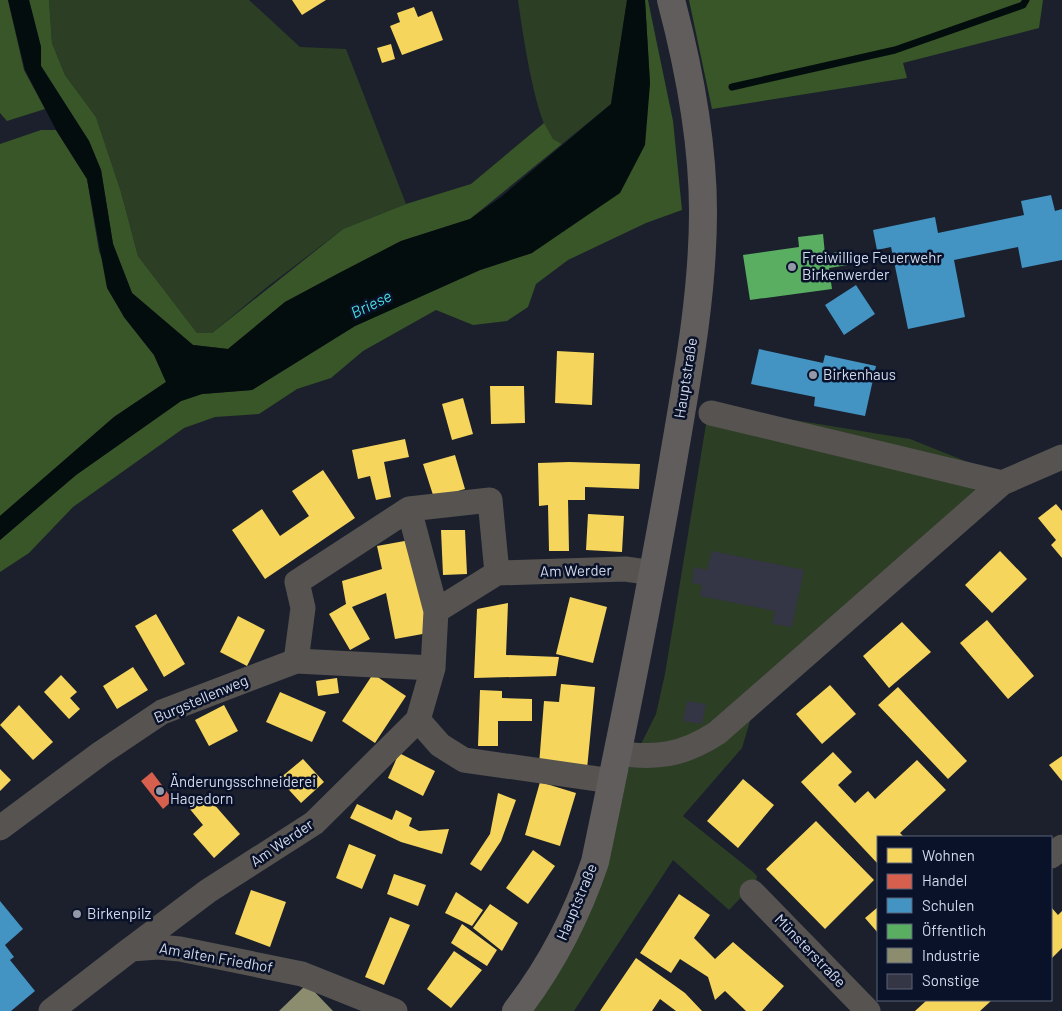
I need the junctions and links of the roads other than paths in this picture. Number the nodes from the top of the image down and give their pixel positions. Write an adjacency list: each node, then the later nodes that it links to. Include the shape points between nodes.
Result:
1 (671, 0): 7 (main road, Hauptstraße, via 682,40 700,151 703,212 699,284 690,355)
2 (711, 413): 4 (street, Hauptstraße)
3 (1062, 456): 4 (street)
4 (1002, 483): 12 (street, via 717,733 681,751 652,757)
5 (409, 509): 6 (street, via 490,500); 8 (street, Am Werder); 9 (street, via 297,582 303,608)
6 (497, 573): 7 (street, Am Werder, via 625,570); 8 (street)
7 (654, 574): 12 (main road, Hauptstraße)
8 (436, 611): 10 (street, Am Werder)
9 (296, 661): 10 (street, Burgstellenweg); 14 (street, Burgstellenweg, via 162,712)
10 (433, 668): 11 (street, Am Werder)
11 (418, 720): 13 (street, via 440,745 464,760); 18 (street, Am Werder, via 314,823 208,892)
12 (617, 753): 13 (main road, Hauptstraße)
13 (612, 781): 22 (main road, Hauptstraße, via 595,862 585,890 559,945)
14 (0, 828)
15 (1062, 847): 16 (street)
16 (1052, 855)
17 (752, 892): 19 (street, Münsterstraße)
18 (131, 949): 20 (street); 21 (street, Am alten Friedhof, via 180,949 302,974)
19 (870, 1008)
20 (51, 1011)
21 (395, 1011)
22 (516, 1011)

